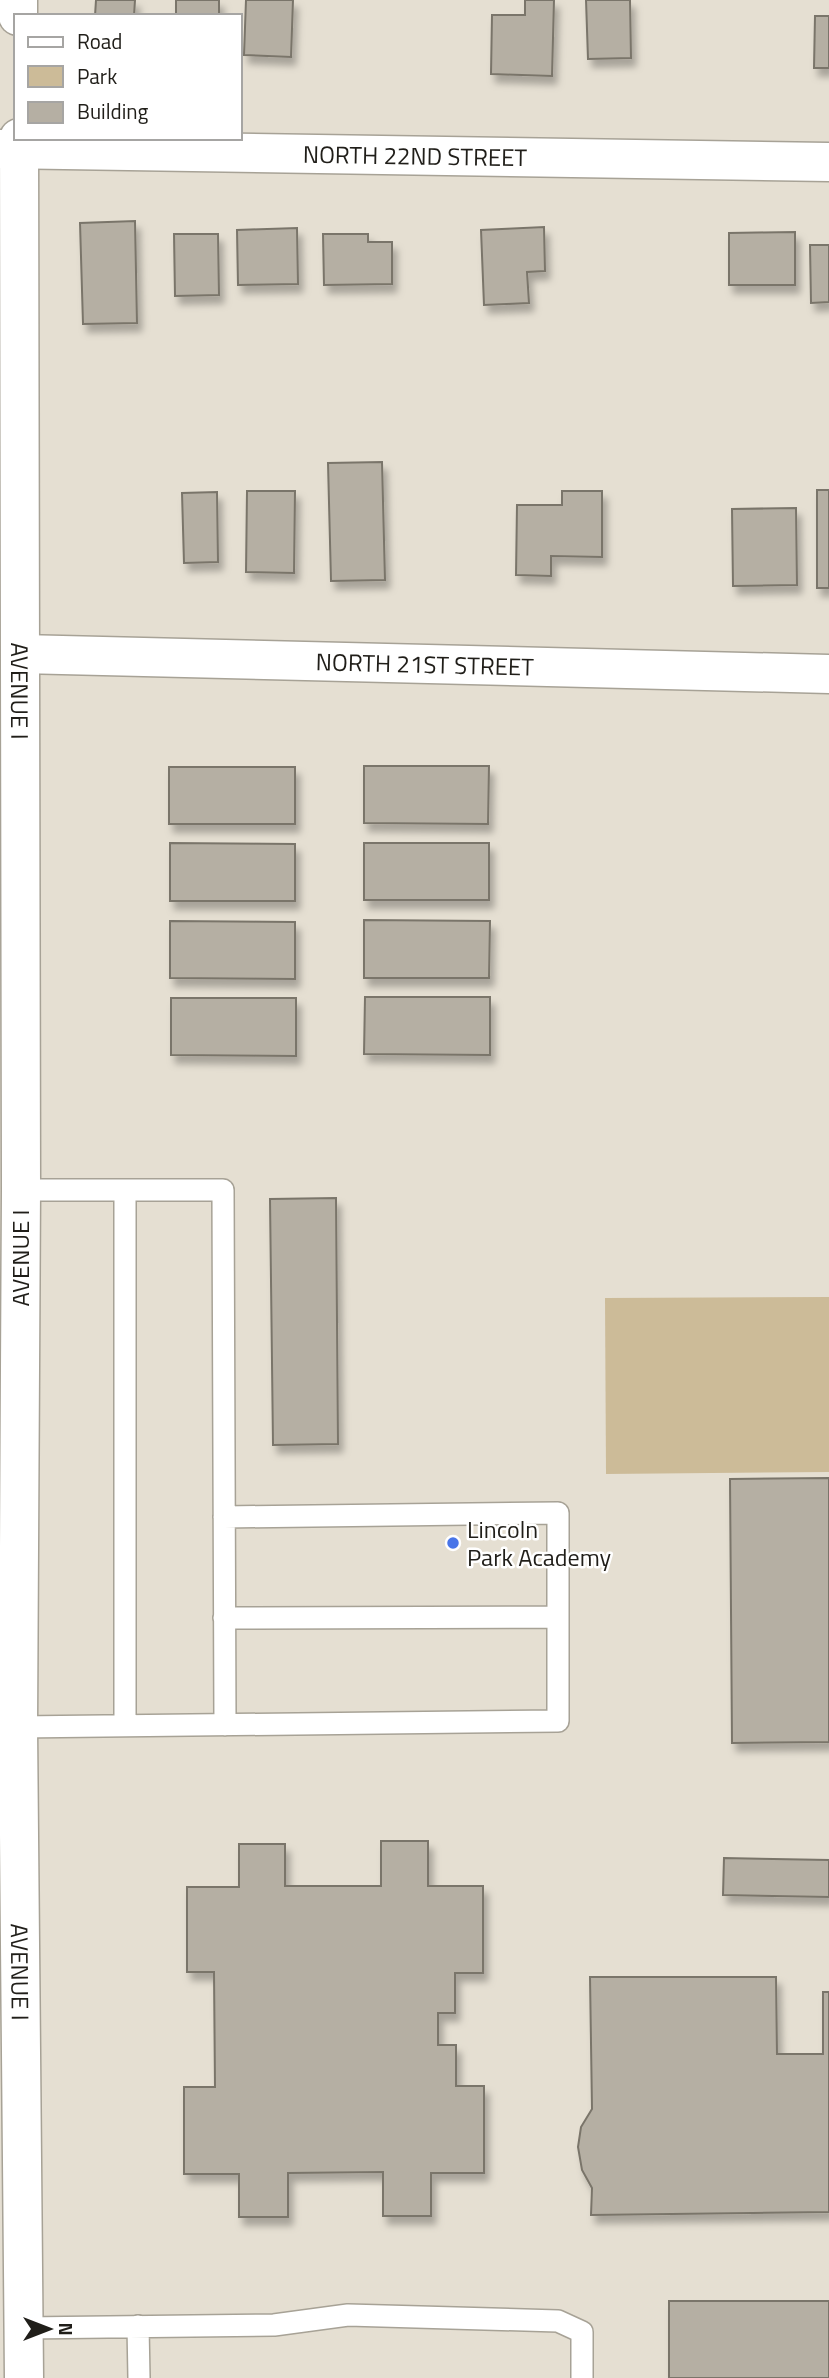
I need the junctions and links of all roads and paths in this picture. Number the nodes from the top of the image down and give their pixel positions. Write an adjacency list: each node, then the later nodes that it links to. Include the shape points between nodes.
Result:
1 (13, 145): 2 (street, NORTH 22ND STREET); 3 (street, AVENUE I)
2 (829, 162)
3 (10, 607): 4 (street, AVENUE I)
4 (21, 654): 5 (street, NORTH 21ST STREET); 6 (street, AVENUE I)
5 (829, 674)
6 (10, 1141): 7 (street, AVENUE I)
7 (21, 1190): 8 (lane); 14 (street, AVENUE I)
8 (125, 1190): 9 (lane, via 223,1190); 13 (lane)
9 (224, 1517): 10 (lane, via 558,1513); 11 (lane)
10 (558, 1617): 11 (lane); 12 (lane, via 558,1721)
11 (224, 1618): 12 (lane)
12 (225, 1724): 13 (lane)
13 (125, 1725): 14 (lane)
14 (9, 1726): 15 (street, AVENUE I)
15 (12, 2264): 17 (street, AVENUE I)
16 (138, 2326): 17 (lane); 19 (lane); 20 (lane, via 274,2325 348,2315 558,2321 582,2332)
17 (24, 2328): 18 (street, AVENUE I)
18 (24, 2378)
19 (138, 2378)
20 (582, 2378)

